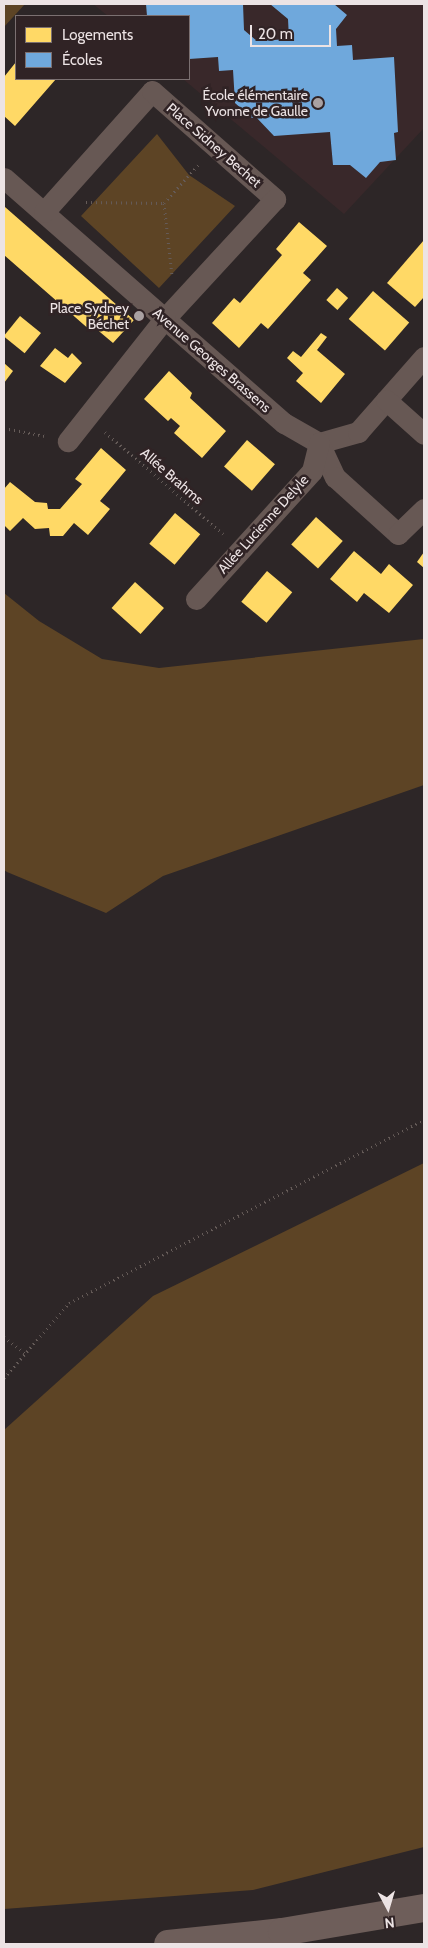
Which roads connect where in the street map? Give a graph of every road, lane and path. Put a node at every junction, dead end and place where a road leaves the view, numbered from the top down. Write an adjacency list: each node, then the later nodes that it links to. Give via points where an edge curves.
1 (215, 146): 3 (path); 4 (street, Place Sidney Bechet, via 152,91); 5 (street, Place Sidney Bechet, via 275,199)
2 (4, 178): 4 (street, Avenue Georges Brassens)
3 (164, 203): 4 (path); 5 (path)
4 (48, 206): 5 (street, Avenue Georges Brassens)
5 (170, 313): 8 (street); 12 (street, Avenue Georges Brassens, via 284,423)
6 (424, 357): 7 (street)
7 (386, 400): 10 (street); 12 (street, via 358,432)
8 (89, 418): 11 (street); 14 (path, Allée Brahms)
9 (4, 428): 11 (path)
10 (424, 434)
11 (68, 441)
12 (320, 443): 13 (street, via 335,477 398,534); 14 (street, Allée Lucienne Delyle, via 312,471)
13 (424, 509)
14 (240, 550): 15 (street, Allée Lucienne Delyle)
15 (196, 599)
16 (424, 1120): 18 (path, via 69,1303)
17 (4, 1337): 18 (path)
18 (25, 1353): 19 (path)
19 (4, 1378)
20 (424, 1908): 21 (highway, via 282,1932)
21 (168, 1944)

